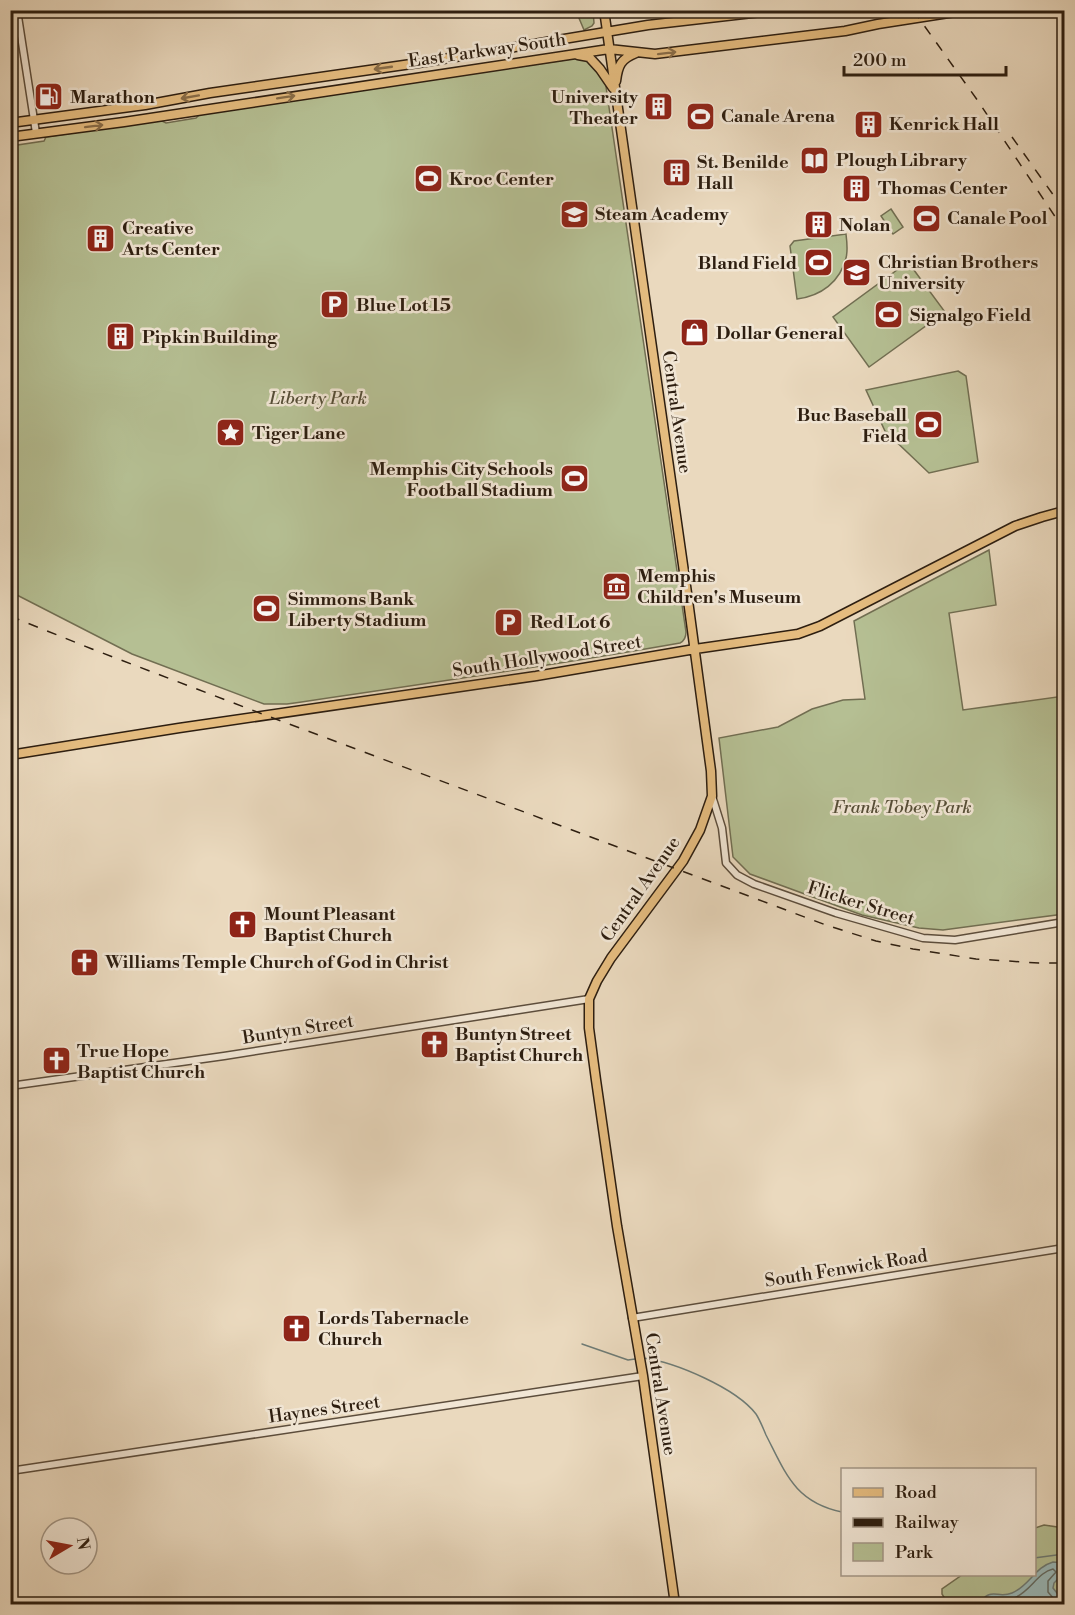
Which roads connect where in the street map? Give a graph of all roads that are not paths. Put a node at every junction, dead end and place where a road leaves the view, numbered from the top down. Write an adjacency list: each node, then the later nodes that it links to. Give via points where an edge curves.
1 (17, 10): 10 (street)
2 (604, 10): 5 (main road, Central Avenue)
3 (779, 10): 5 (main road, East Parkway South)
4 (968, 10): 7 (main road, East Parkway South, one-way to 4, via 655,54 835,32)
5 (607, 31): 6 (main road, Central Avenue); 10 (main road, East Parkway South, one-way to 10)
6 (609, 49): 7 (main road, East Parkway South); 8 (main road, East Parkway South); 9 (main road, Central Avenue)
7 (638, 52): 9 (main road, via 623,60)
8 (572, 54): 9 (main road, via 589,57); 12 (main road, East Parkway South, one-way to 8)
9 (614, 90): 15 (main road, Central Avenue)
10 (33, 120): 11 (main road, East Parkway South); 12 (street)
11 (10, 123)
12 (36, 133): 13 (main road, East Parkway South)
13 (10, 137)
14 (1065, 512): 15 (main road, South Hollywood Street, via 1008,529 820,626 798,634)
15 (695, 649): 16 (main road, South Hollywood Street); 17 (main road, Central Avenue)
16 (10, 755)
17 (712, 796): 18 (street, Flicker Street, via 722,828 726,863 750,883 923,938 955,940); 19 (main road, Central Avenue, via 683,861 611,958)
18 (1065, 922)
19 (589, 999): 20 (street, Buntyn Street); 22 (main road, Central Avenue, via 596,1080)
20 (10, 1086)
21 (1065, 1248): 22 (street, South Fenwick Road)
22 (632, 1318): 23 (main road, Central Avenue)
23 (643, 1376): 24 (street, Haynes Street); 25 (main road, Central Avenue)
24 (10, 1471)
25 (675, 1605)

